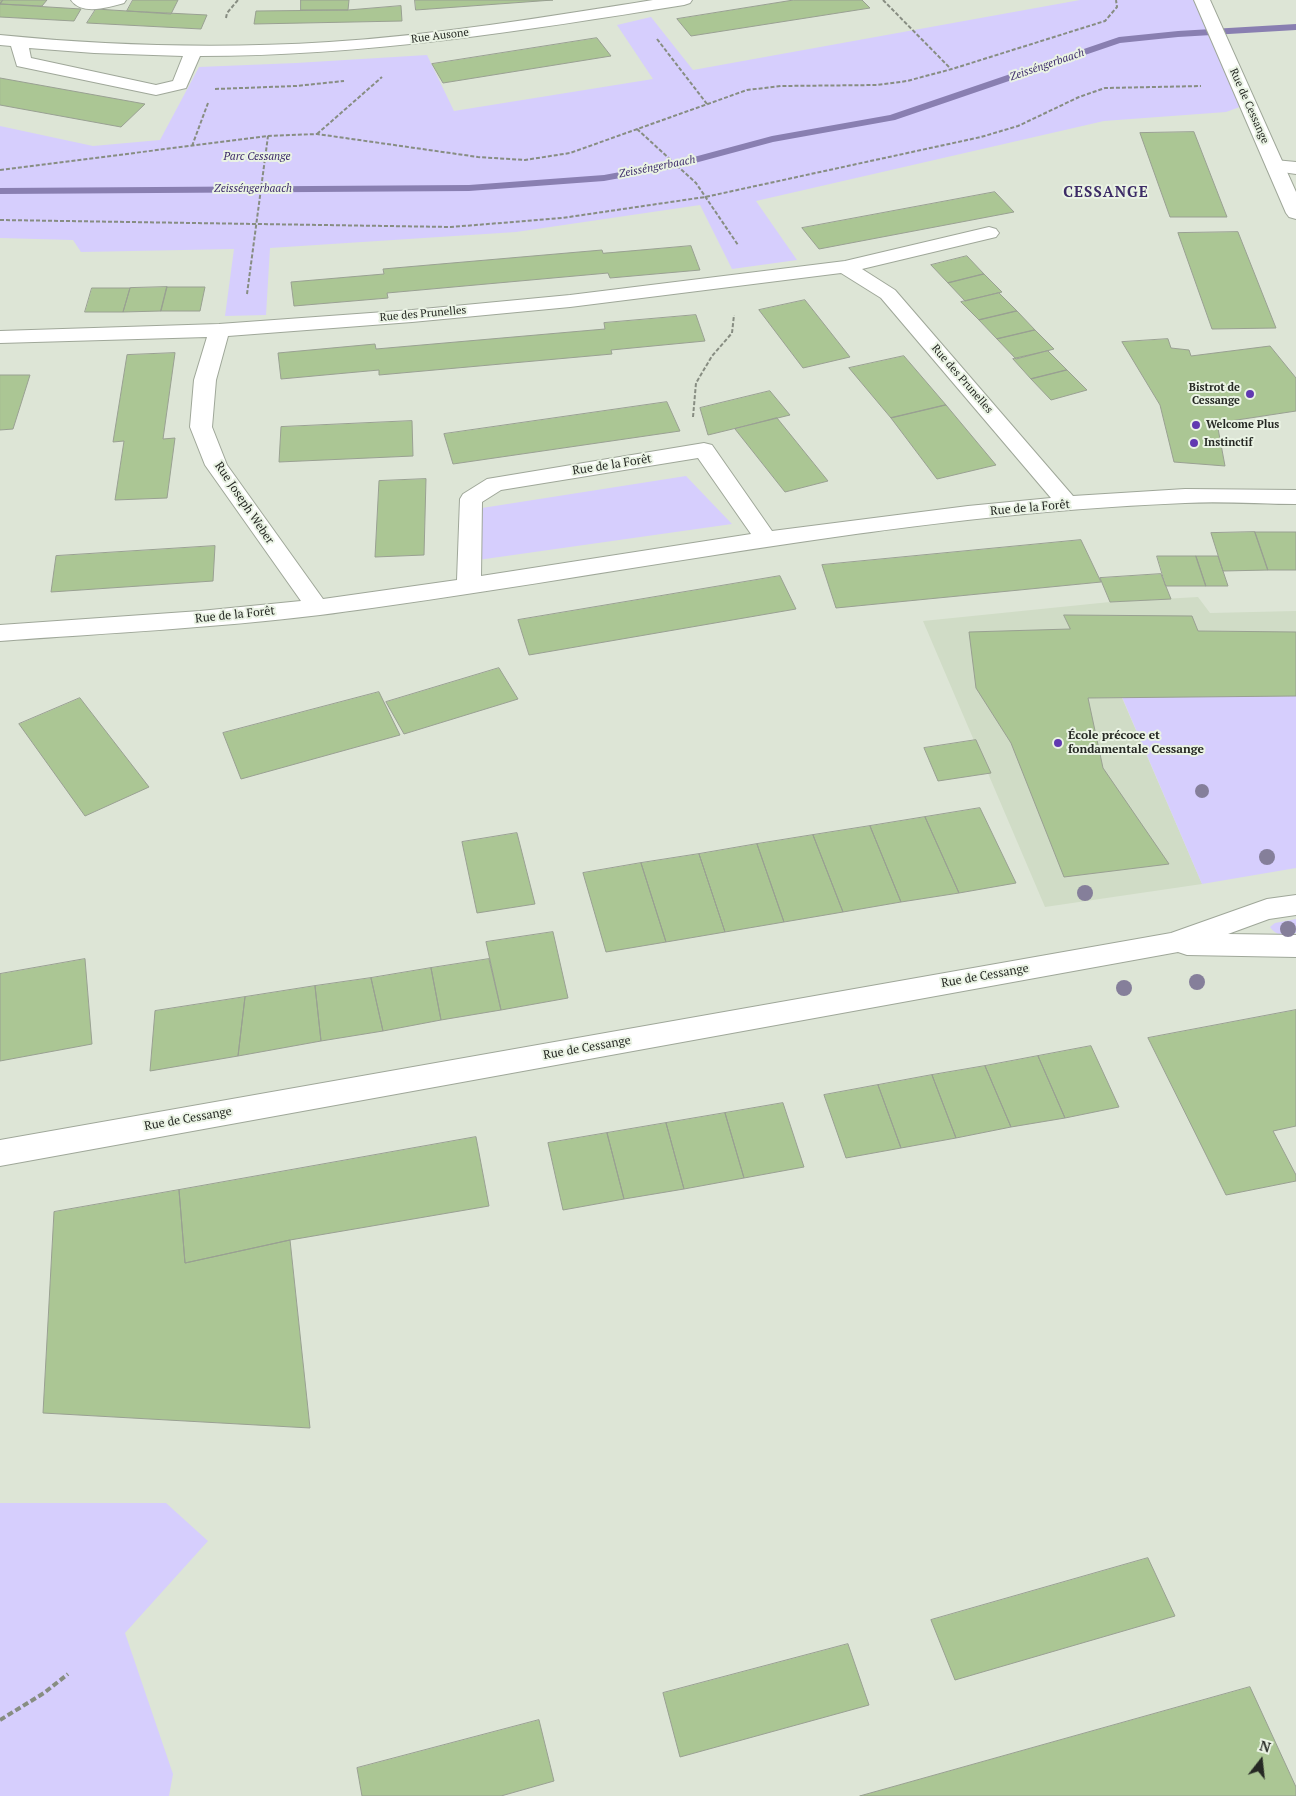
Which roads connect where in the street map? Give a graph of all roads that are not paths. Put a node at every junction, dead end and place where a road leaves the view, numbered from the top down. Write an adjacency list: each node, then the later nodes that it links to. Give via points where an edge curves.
1 (79, 0): 2 (street, via 92,5)
2 (118, 0)
3 (684, 0): 7 (street, Rue Ausone, via 418,39 325,47)
4 (1205, 8): 8 (street, Rue de Cessange)
5 (0, 40): 6 (street, Rue Ausone)
6 (19, 42): 7 (street, Rue Ausone); 7 (street, via 22,62 156,90 180,84)
7 (194, 51)
8 (1275, 166): 9 (street); 10 (street, Rue de Cessange)
9 (1296, 168)
10 (1296, 213)
11 (989, 233): 12 (street, Rue des Prunelles)
12 (845, 267): 13 (street, Rue des Prunelles, via 560,302); 16 (street, Rue des Prunelles, via 888,294)
13 (219, 330): 14 (street, Rue des Prunelles); 19 (street, Rue Joseph Weber, via 205,380 201,427 216,465)
14 (0, 337)
15 (1296, 497): 16 (street, Rue de la Forêt, via 1186,496)
16 (1068, 504): 17 (street, Rue de la Forêt, via 898,521)
17 (766, 539): 18 (street, Rue de la Forêt); 18 (street, Rue de la Forêt, via 704,450 495,484 471,499)
18 (469, 585): 19 (street, Rue de la Forêt)
19 (317, 607): 20 (street, Rue de la Forêt)
20 (0, 634)
21 (1296, 904): 22 (street, Rue de Cessange, via 1267,909)
22 (1173, 943): 23 (street, Rue de Cessange); 24 (street, Rue de Cessange)
23 (1296, 946)
24 (0, 1153)

